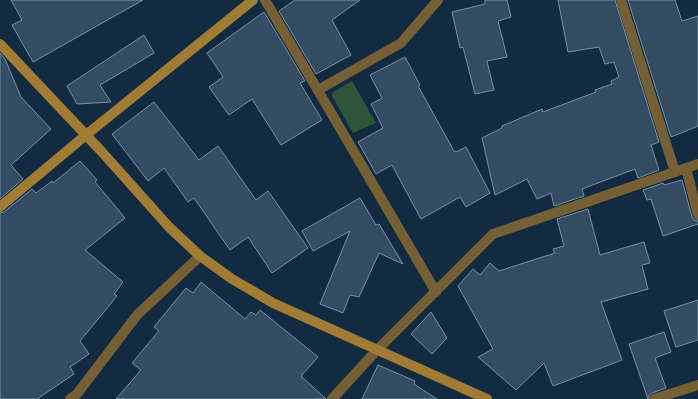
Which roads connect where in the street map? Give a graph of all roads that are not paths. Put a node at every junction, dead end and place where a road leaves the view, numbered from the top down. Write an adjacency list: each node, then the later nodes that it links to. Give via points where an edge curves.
1 (254, 0): 7 (street)
2 (265, 0): 6 (street)
3 (438, 0): 6 (street, via 401,43)
4 (621, 0): 10 (street)
5 (0, 44): 7 (street)
6 (318, 90): 14 (street)
7 (86, 135): 11 (street); 13 (street, via 169,227)
8 (698, 164): 9 (street)
9 (686, 168): 10 (street); 12 (street)
10 (675, 172): 14 (street, via 493,234)
11 (0, 207)
12 (698, 215)
13 (200, 256): 15 (street, via 232,279 273,302); 17 (street, via 137,315 77,394)
14 (436, 292): 15 (street)
15 (377, 350): 18 (street); 19 (street)
16 (698, 385): 20 (street)
17 (70, 399)
18 (332, 399)
19 (487, 399)
20 (654, 399)

